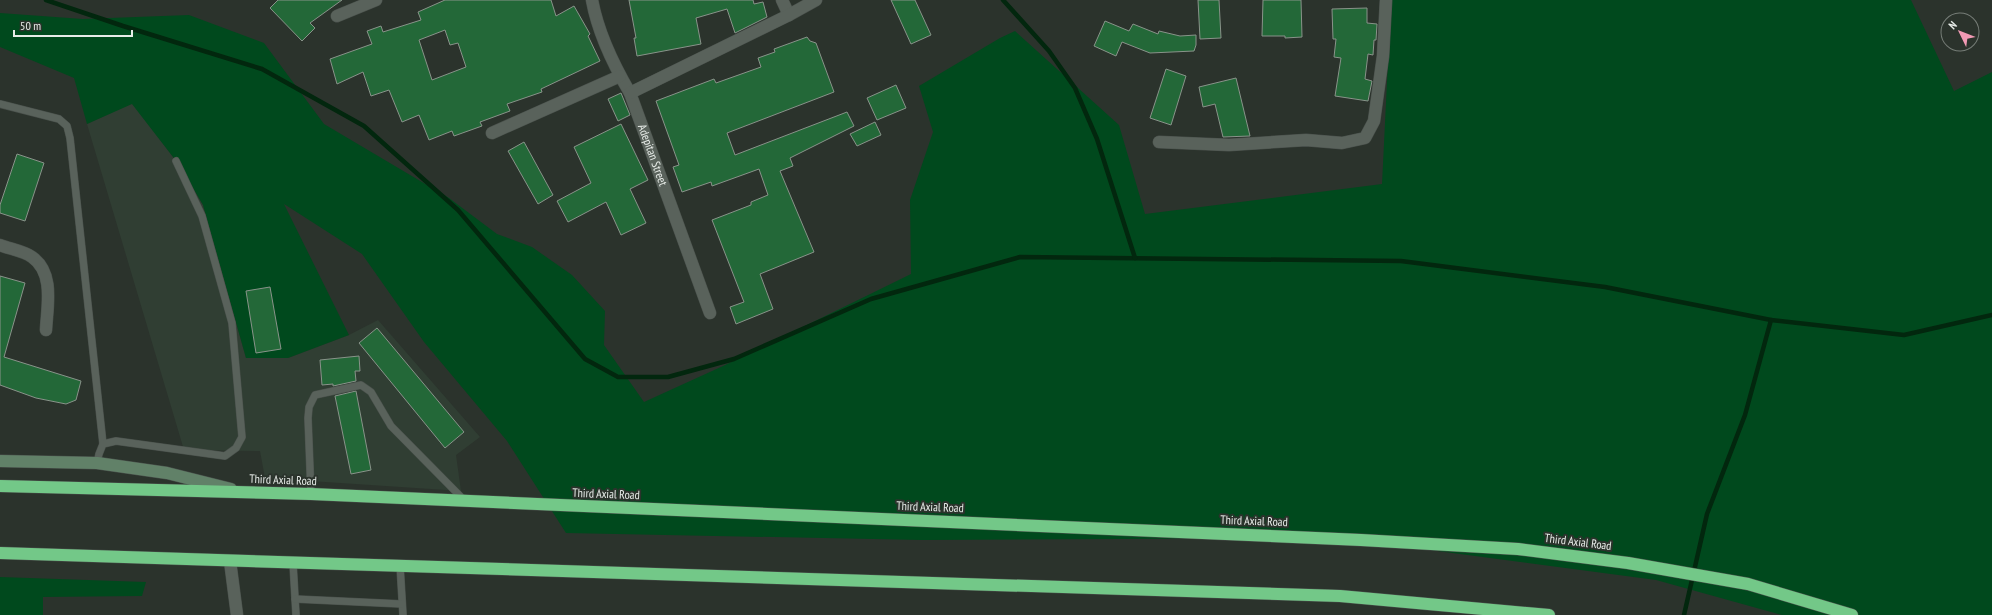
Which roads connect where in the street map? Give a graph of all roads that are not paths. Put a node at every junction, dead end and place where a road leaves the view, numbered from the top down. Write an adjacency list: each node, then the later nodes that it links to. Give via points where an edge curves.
1 (376, 0): 7 (street)
2 (592, 0): 8 (street, Adepitan Street, via 597,24)
3 (782, 0): 6 (street)
4 (816, 0): 6 (street)
5 (1386, 0): 12 (street, via 1383,56 1374,121 1365,138 1342,143 1306,140 1229,145)
6 (789, 15): 9 (street)
7 (337, 16)
8 (620, 76): 9 (street, Adepitan Street); 11 (street)
9 (630, 93): 15 (street, Adepitan Street)
10 (0, 104): 17 (lane, via 58,119 67,126)
11 (492, 133)
12 (1159, 142)
13 (176, 161): 17 (lane, via 202,216 232,323 242,437 236,448 224,456 116,441)
14 (0, 245): 16 (street, via 32,257 43,270 48,287)
15 (710, 313)
16 (46, 330)
17 (103, 444): 19 (lane)
18 (0, 460): 19 (street)
19 (97, 464): 21 (street, via 167,473)
20 (0, 486): 21 (highway, Third Axial Road)
21 (244, 493): 22 (highway, Third Axial Road)
22 (311, 494): 23 (highway, Third Axial Road); 23 (lane, via 309,407 315,395 361,385 371,392 395,430)
23 (465, 502): 34 (highway, Third Axial Road, via 1518,549 1628,563 1748,584)
24 (0, 553): 25 (highway)
25 (230, 560): 26 (highway); 30 (street)
26 (293, 563): 27 (highway); 28 (lane)
27 (400, 565): 29 (lane); 33 (highway, via 1340,596)
28 (295, 599): 29 (lane); 31 (lane)
29 (402, 604): 32 (lane)
30 (237, 615)
31 (296, 615)
32 (403, 615)
33 (1549, 615)
34 (1852, 615)

